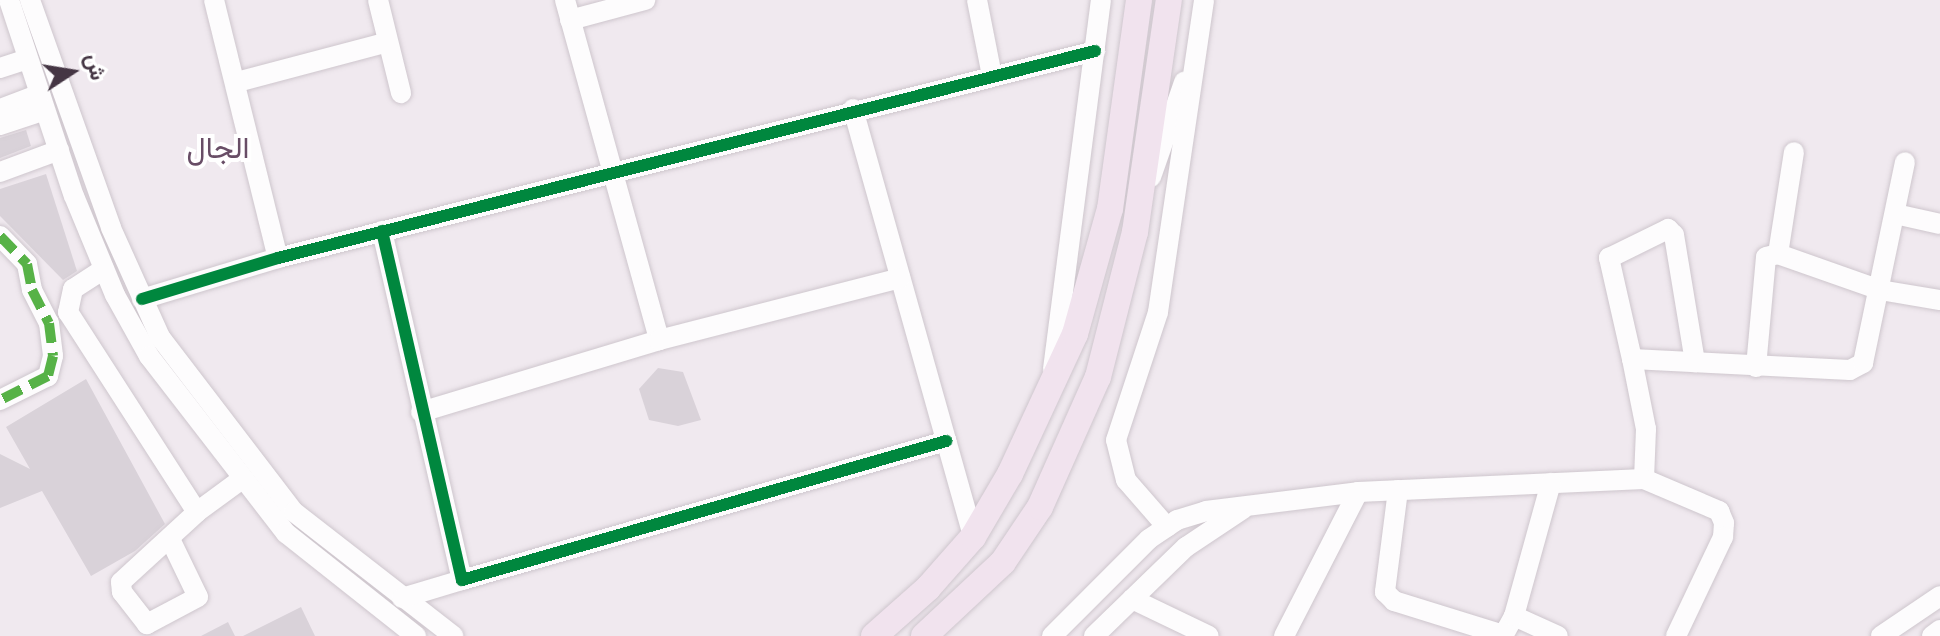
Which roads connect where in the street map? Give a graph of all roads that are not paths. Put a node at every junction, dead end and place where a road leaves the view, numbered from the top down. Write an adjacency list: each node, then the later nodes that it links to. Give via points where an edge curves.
1 (214, 0): 18 (street)
2 (378, 0): 12 (street)
3 (645, 0): 10 (street)
4 (977, 0): 17 (street)
5 (1101, 0): 13 (street)
6 (1139, 0): 45 (main road, via 1110,209 1095,275)
7 (1169, 0): 30 (main road)
8 (1204, 0): 11 (street)
9 (12, 4): 14 (street); 39 (street)
10 (568, 10): 27 (street)
11 (1199, 40): 30 (street); 56 (street, via 1158,312 1116,440 1126,480)
12 (388, 42): 18 (street); 19 (street)
13 (1095, 51): 17 (street); 45 (street)
14 (26, 52): 15 (street); 16 (street); 20 (street)
15 (0, 54)
16 (0, 68)
17 (992, 76): 22 (street)
18 (237, 82): 35 (street)
19 (401, 93)
20 (42, 102): 21 (street); 23 (street); 24 (street)
21 (0, 109)
22 (853, 109): 27 (street); 37 (street)
23 (0, 125)
24 (59, 150): 28 (street); 36 (street)
25 (1794, 152): 34 (street)
26 (1905, 162): 29 (street)
27 (612, 171): 32 (street); 41 (street)
28 (0, 172)
29 (1895, 214): 31 (street); 38 (street)
30 (1137, 219): 68 (main road, via 1118,313 1098,377 1040,507 1003,562)
31 (1940, 224)
32 (382, 231): 35 (street); 47 (street)
33 (0, 236): 46 (street, via 27,264 32,290 49,323 53,356 48,376)
34 (1778, 254): 38 (street); 44 (street, via 1766,257 1762,268)
35 (278, 258): 39 (street)
36 (104, 269): 49 (street, via 149,356); 55 (street, via 73,289 68,312)
37 (900, 278): 41 (street); 48 (street)
38 (1880, 290): 40 (street); 44 (street, via 1863,363 1850,370)
39 (142, 299): 61 (street, via 160,337 294,512)
40 (1940, 300)
41 (659, 340): 47 (street)
42 (1632, 359): 43 (street); 43 (street, via 1609,258 1668,229 1674,235); 50 (street, via 1646,429)
43 (1695, 362): 44 (street)
44 (1756, 367)
45 (1049, 394): 57 (main road)
46 (0, 400)
47 (421, 412): 59 (street)
48 (946, 441): 57 (street); 59 (street)
49 (242, 479): 55 (street); 65 (street, via 286,533)
50 (1644, 479): 51 (street); 75 (street, via 1719,511 1724,523 1723,537)
51 (1551, 483): 52 (street); 63 (street)
52 (1398, 490): 53 (street); 73 (street, via 1385,592 1394,601)
53 (1358, 492): 54 (street); 72 (street)
54 (1243, 509): 56 (street, via 1206,511); 62 (street, via 1186,547)
55 (197, 512): 58 (street)
56 (1167, 527): 69 (street)
57 (973, 537): 67 (main road, via 928,588)
58 (170, 539)
59 (462, 580): 61 (street)
60 (1940, 596): 76 (street)
61 (402, 598): 66 (street)
62 (1132, 599): 70 (street); 71 (street)
63 (1514, 616): 73 (street); 74 (street)
64 (1940, 630): 77 (street)
65 (416, 636)
66 (453, 636)
67 (874, 636)
68 (924, 636)
69 (1052, 636)
70 (1094, 636)
71 (1209, 636)
72 (1284, 636)
73 (1503, 636)
74 (1558, 636)
75 (1676, 636)
76 (1881, 636)
77 (1932, 636)

